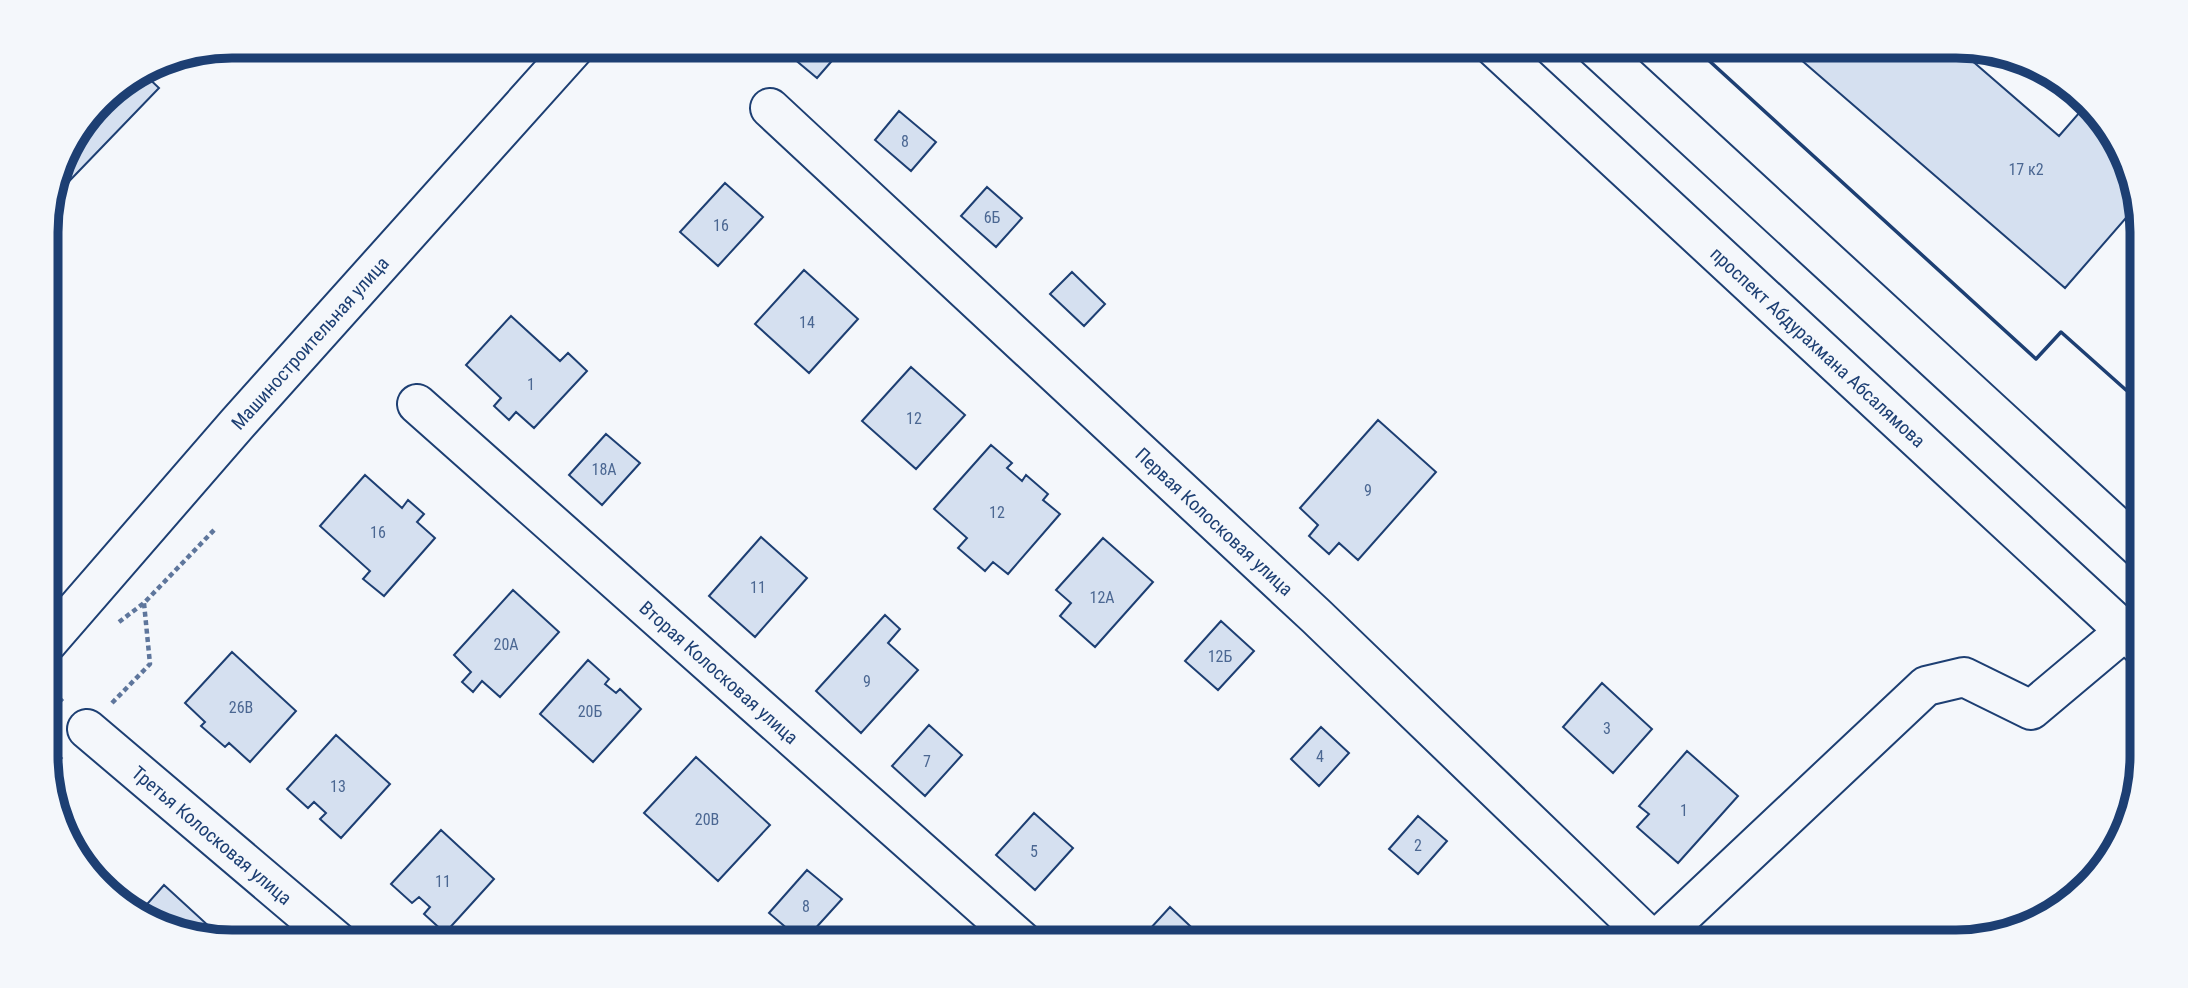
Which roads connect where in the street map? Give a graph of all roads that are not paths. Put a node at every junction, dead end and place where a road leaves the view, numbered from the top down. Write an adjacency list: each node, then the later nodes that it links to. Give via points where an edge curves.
1 (565, 58): 7 (street, Машиностроительная улица)
2 (1506, 58): 8 (street, проспект Абдурахмана Абсалямова)
3 (1607, 58): 6 (street)
4 (770, 108): 13 (street, Первая Колосковая улица, via 1316,616)
5 (416, 404): 12 (street, Вторая Колосковая улица)
6 (2130, 539)
7 (58, 630)
8 (2130, 635)
9 (2130, 642): 14 (street, via 2031,710 1964,677 1926,686)
10 (87, 729): 11 (street, Третья Колосковая улица)
11 (323, 930)
12 (1009, 930)
13 (1642, 930)
14 (1667, 930)

